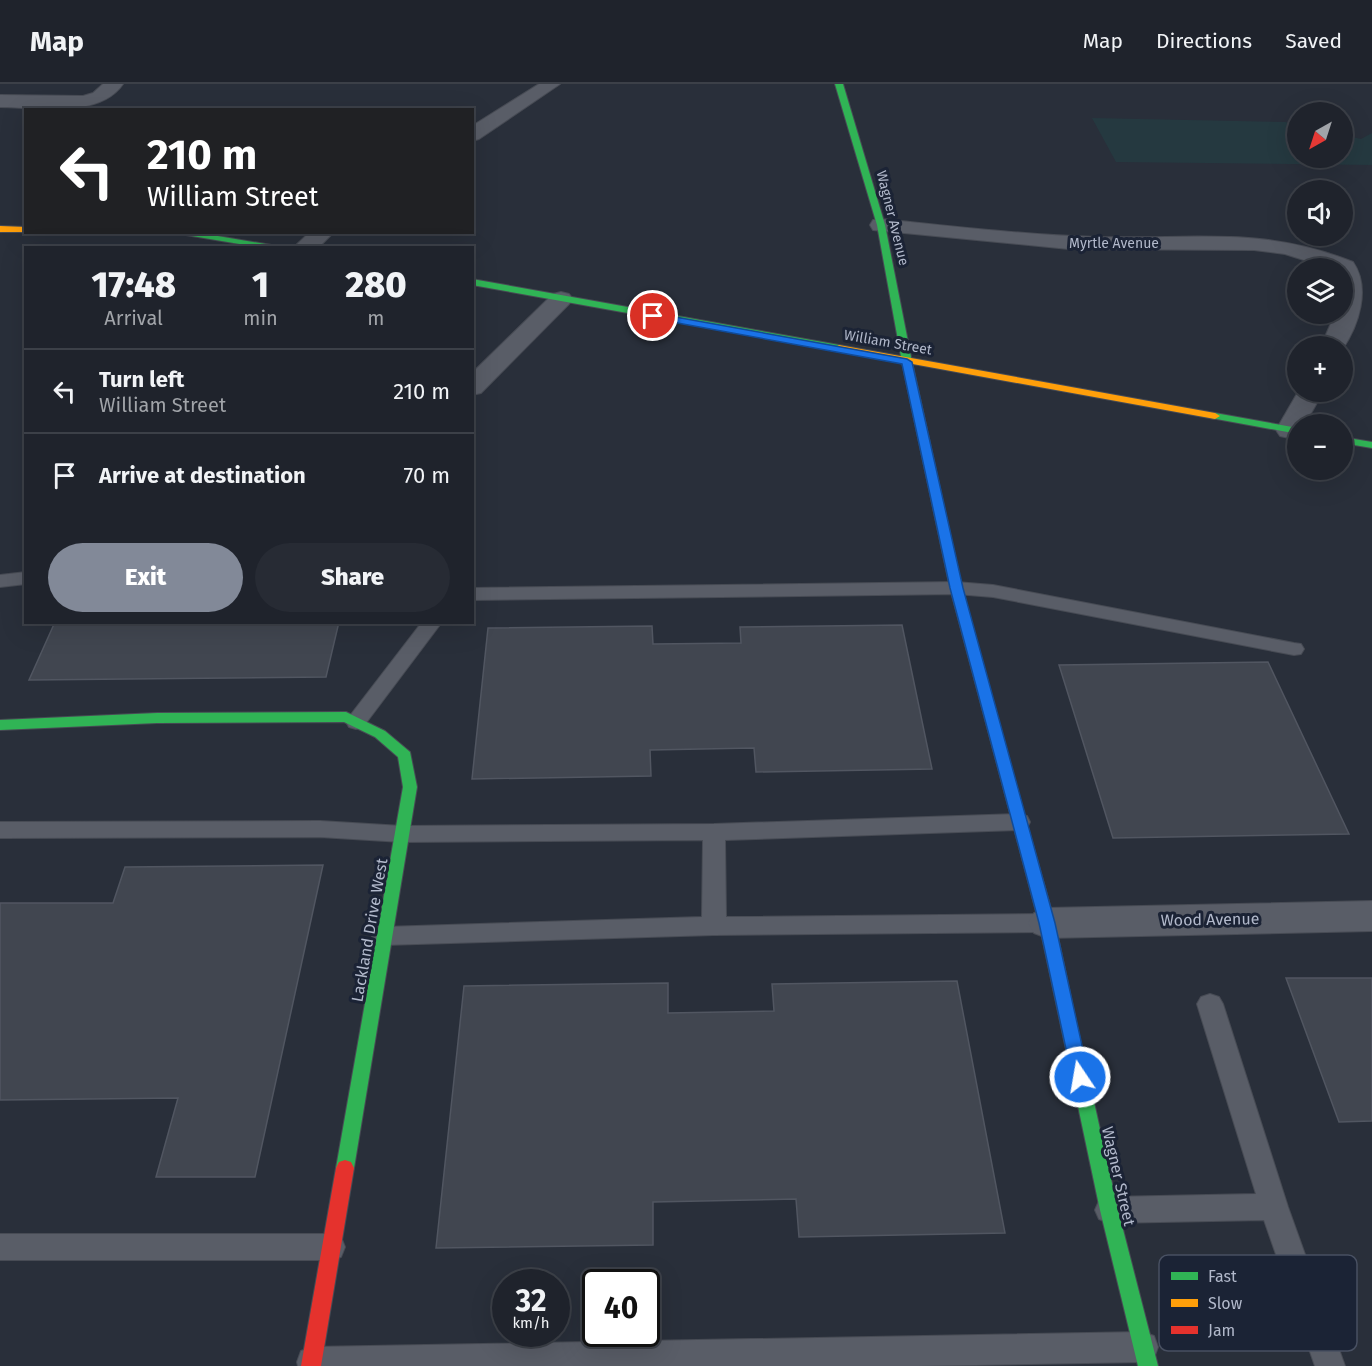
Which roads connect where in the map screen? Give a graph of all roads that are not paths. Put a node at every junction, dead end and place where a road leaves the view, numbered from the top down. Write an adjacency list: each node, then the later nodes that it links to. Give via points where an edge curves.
1 (114, 84): 4 (street, via 85,102)
2 (551, 84): 5 (street)
3 (838, 84): 6 (street, Wagner Avenue)
4 (0, 101)
5 (474, 134)
6 (881, 225): 15 (street, Myrtle Avenue, via 1057,242 1243,243 1294,250 1345,267 1352,287); 16 (street, Wagner Avenue)
7 (0, 229): 8 (street)
8 (24, 230)
9 (186, 234): 11 (street)
10 (322, 234): 12 (street)
11 (271, 246)
12 (306, 246)
13 (474, 282): 14 (street, William Street)
14 (561, 299): 16 (street, William Street); 17 (street)
15 (1337, 336)
16 (907, 362): 18 (street, William Street); 23 (street, Wagner Street)
17 (474, 386)
18 (1287, 429)
19 (1353, 442): 20 (street)
20 (1372, 445)
21 (24, 578): 22 (lane)
22 (0, 581)
23 (956, 588): 24 (lane); 26 (lane, via 993,591); 29 (street, Wagner Street)
24 (474, 594)
25 (431, 624): 27 (lane)
26 (1294, 649)
27 (356, 722): 28 (street, Lackland Drive West, via 346,717 157,718); 32 (street, Lackland Drive West, via 380,734 405,754 410,788)
28 (0, 725)
29 (1020, 822): 31 (lane); 34 (street, Wagner Street)
30 (0, 830): 32 (lane, via 320,829)
31 (714, 832): 32 (lane); 35 (lane)
32 (402, 834): 36 (street, Lackland Drive West)
33 (1372, 916): 34 (street, Wood Avenue)
34 (1047, 923): 35 (lane); 39 (street, Wagner Street)
35 (714, 926): 36 (lane)
36 (384, 936): 41 (street, Lackland Drive West)
37 (1210, 1004): 38 (lane)
38 (1274, 1207): 39 (lane); 42 (lane)
39 (1108, 1210): 44 (street, Wagner Street)
40 (0, 1246): 41 (lane)
41 (331, 1247): 46 (street, Lackland Drive West)
42 (1291, 1255)
43 (1325, 1351): 47 (lane)
44 (1145, 1356): 45 (lane)
45 (732, 1360): 46 (lane)
46 (311, 1364)
47 (1330, 1366)

